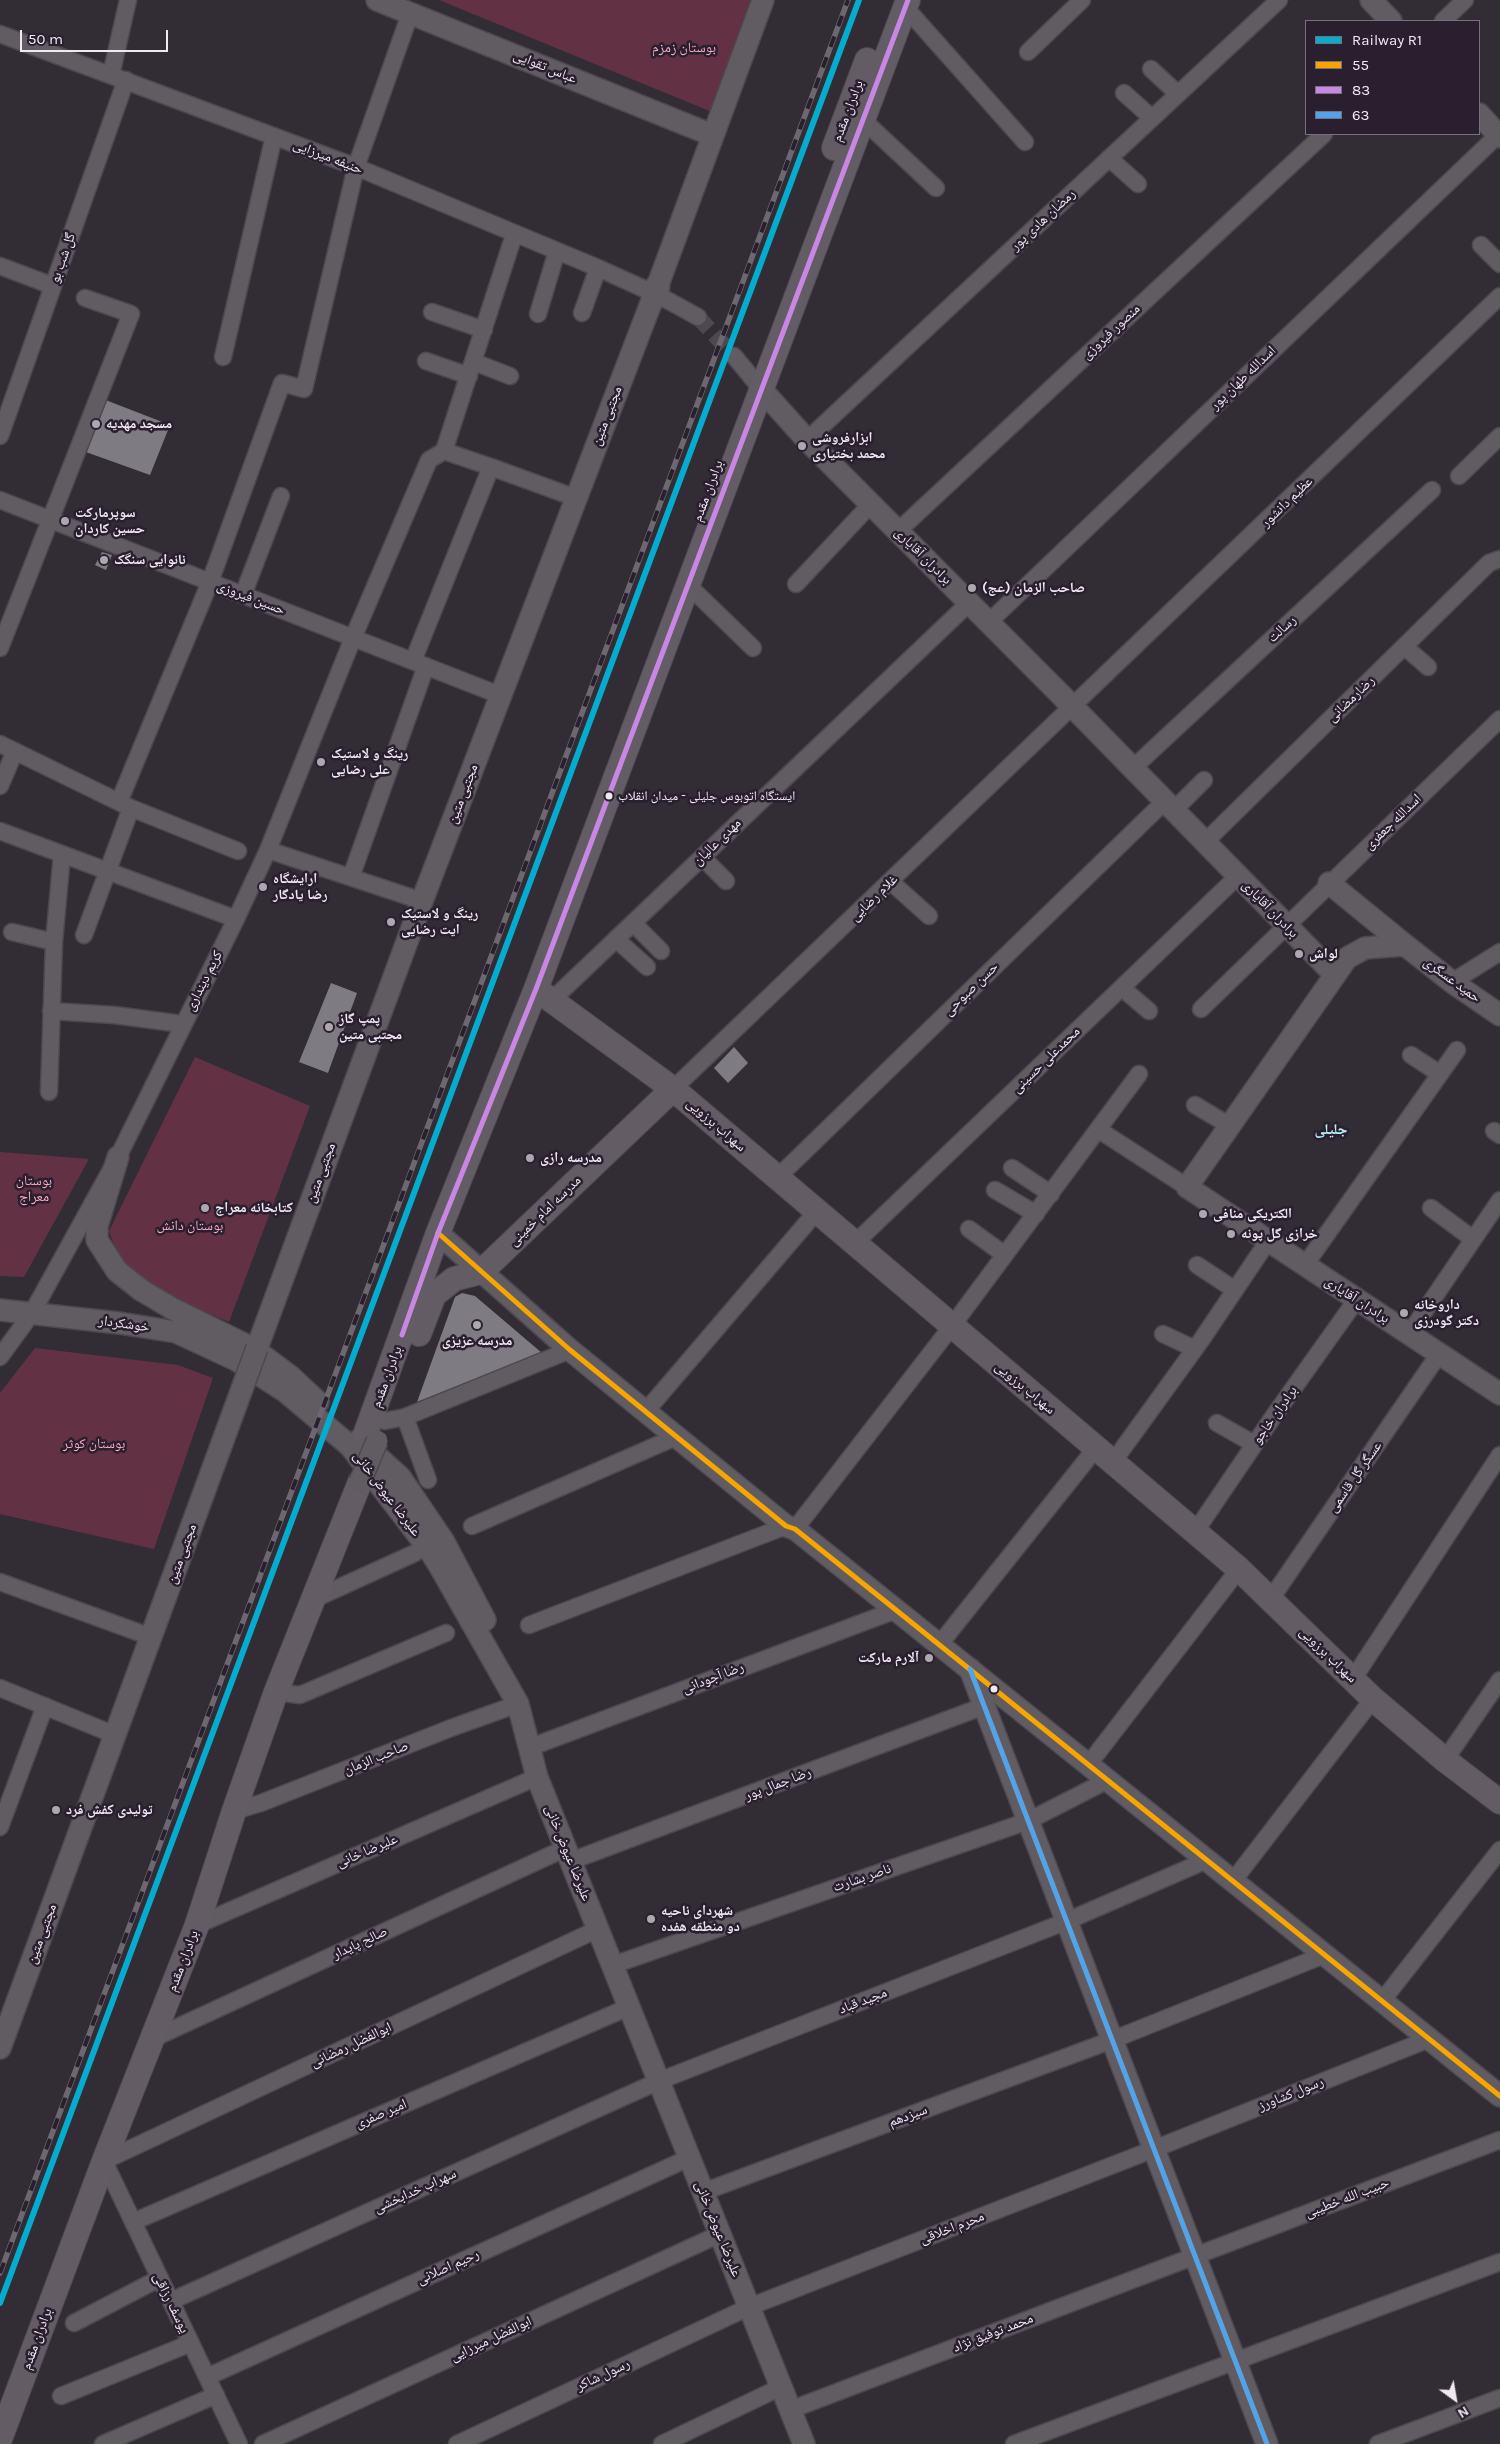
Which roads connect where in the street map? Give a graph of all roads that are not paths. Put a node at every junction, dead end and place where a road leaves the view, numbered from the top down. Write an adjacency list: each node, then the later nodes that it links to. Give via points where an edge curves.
1 (128, 0): 15 (street, گل شب بو)
2 (377, 0): 9 (street, عباس تقوایی)
3 (763, 0): 21 (street, مجتبی متین)
4 (1082, 0): 13 (street)
5 (1279, 0): 17 (street, رمضان هادی پور)
6 (1371, 0): 10 (street)
7 (1465, 0): 11 (street)
8 (904, 2): 20 (main road, برادران مقدم); 25 (street); 50 (main road, برادران مقدم)
9 (410, 14): 21 (street, عباس تقوایی); 27 (street)
10 (1390, 20)
11 (1444, 20)
12 (0, 34): 15 (street, حنیفه میرزایی)
13 (1028, 52)
14 (1151, 69): 17 (street)
15 (118, 77): 24 (street, حنیفه میرزایی); 36 (street, گل شب بو)
16 (1124, 94): 19 (street)
17 (1178, 94): 19 (street, رمضان هادی پور)
18 (1480, 115): 23 (street)
19 (1152, 118): 26 (street, رمضان هادی پور)
20 (862, 119): 29 (street); 50 (main road, برادران مقدم)
21 (712, 135): 37 (street, مجتبی متین)
22 (1323, 135): 63 (street, منصور فیروزی)
23 (1499, 135): 70 (street, اسدالله طهان پور)
24 (274, 136): 27 (street, حنیفه میرزایی); 46 (street)
25 (1024, 142)
26 (1110, 158): 28 (street); 53 (street, رمضان هادی پور)
27 (356, 167): 30 (street, حنیفه میرزایی); 65 (street, via 304,389 282,383)
28 (1138, 184)
29 (936, 188)
30 (514, 235): 32 (street, حنیفه میرزایی); 44 (street)
31 (1481, 245): 33 (street)
32 (557, 251): 35 (street, حنیفه میرزایی); 42 (street)
33 (1500, 264)
34 (0, 266): 36 (street)
35 (598, 268): 37 (street, حنیفه میرزایی); 41 (street)
36 (53, 286): 51 (street, گل شب بو)
37 (655, 293): 43 (street, حنیفه میرزایی); 59 (street, مجتبی متین)
38 (1500, 296): 78 (street, عظیم دانشور)
39 (85, 298): 62 (street, via 131,314)
40 (432, 312): 44 (street)
41 (582, 312)
42 (538, 314)
43 (698, 317)
44 (484, 330): 48 (street)
45 (734, 356): 50 (street)
46 (224, 357)
47 (426, 361): 48 (street)
48 (471, 369): 49 (street); 54 (street)
49 (510, 376)
50 (756, 384): 53 (street, برادران آقایاری); 67 (main road, برادران مقدم); 115 (main road, برادران مقدم)
51 (0, 436)
52 (1500, 436): 56 (street)
53 (807, 440): 61 (street, برادران آقایاری)
54 (444, 451): 55 (street); 71 (street, کریم دینداری, via 430,460)
55 (491, 467): 59 (street); 75 (street)
56 (1459, 476)
57 (1432, 490): 82 (street, رسالت)
58 (280, 496): 68 (street)
59 (576, 498): 77 (street, مجتبی متین)
60 (0, 500): 62 (street, حسین فیروزی)
61 (872, 504): 63 (street, برادران آقایاری); 66 (street)
62 (51, 520): 65 (street, حسین فیروزی); 73 (street)
63 (898, 531): 69 (street, برادران آقایاری)
64 (1500, 559): 72 (street, رضارمضانی, via 1489,563)
65 (210, 582): 68 (street, حسین فیروزی); 85 (street)
66 (796, 584)
67 (688, 586): 74 (street); 115 (main road, برادران مقدم)
68 (243, 595): 71 (street, حسین فیروزی)
69 (969, 602): 70 (street, برادران آقایاری); 92 (street, مهدی عالیان)
70 (989, 622): 78 (street, برادران آقایاری)
71 (353, 638): 75 (street, حسین فیروزی); 89 (street, کریم دینداری)
72 (1405, 647): 76 (street); 88 (street, رضارمضانی)
73 (0, 648)
74 (753, 648)
75 (419, 664): 77 (street, حسین فیروزی); 95 (street)
76 (1428, 667)
77 (502, 696): 99 (street, مجتبی متین)
78 (1074, 707): 82 (street, برادران آقایاری); 97 (street, غلام رضایی)
79 (1499, 723): 98 (street, اسدالله جعفری)
80 (0, 744): 81 (street)
81 (15, 751): 84 (street); 85 (street)
82 (1133, 768): 86 (street, برادران آقایاری)
83 (1204, 780): 86 (street, حسن صبوحی)
84 (0, 786)
85 (125, 805): 90 (street); 93 (street)
86 (1169, 806): 88 (street, برادران آقایاری); 132 (street, حسن صبوحی)
87 (0, 831): 91 (street)
88 (1205, 842): 94 (street, برادران آقایاری)
89 (268, 850): 95 (street); 101 (street, کریم دینداری)
90 (238, 851)
91 (62, 854): 93 (street); 107 (street)
92 (702, 857): 96 (street); 102 (street, مهدی عالیان)
93 (106, 869): 101 (street); 105 (street)
94 (1238, 876): 103 (street, برادران آقایاری); 114 (street, محمدعلی حسینی)
95 (350, 877): 99 (street)
96 (726, 881)
97 (891, 882): 100 (street); 125 (street, غلام رضایی)
98 (1329, 883): 103 (street, اسدالله جعفری); 108 (street, حمید عسگری)
99 (422, 901): 182 (street, مجتبی متین, bridge)
100 (929, 916)
101 (236, 919): 120 (street, کریم دینداری)
102 (632, 923): 106 (street, مهدی عالیان); 109 (street)
103 (1286, 925): 112 (street, برادران آقایاری); 116 (street, اسدالله جعفری)
104 (12, 932): 107 (street)
105 (84, 935)
106 (616, 938): 111 (street); 115 (street, مهدی عالیان)
107 (54, 942): 117 (street)
108 (1405, 945): 112 (street, via 1365,948 1347,958); 113 (street, حمید عسگری)
109 (661, 951)
110 (1500, 952): 113 (street)
111 (646, 967)
112 (1334, 974): 128 (street)
113 (1452, 982): 119 (street, حمید عسگری)
114 (1122, 988): 118 (street); 144 (street, محمدعلی حسینی)
115 (539, 991): 125 (main road, سهراب برزویی); 141 (main road, برادران مقدم)
116 (1202, 1009)
117 (51, 1011): 120 (street); 126 (street)
118 (1149, 1011)
119 (1500, 1015)
120 (182, 1024): 130 (street, کریم دینداری)
121 (1457, 1050): 124 (street)
122 (1411, 1055): 124 (street)
123 (1139, 1074): 129 (street)
124 (1440, 1074): 147 (street)
125 (673, 1089): 132 (main road, سهراب برزویی); 148 (main road, مدرسه امام خمینی)
126 (49, 1092)
127 (1195, 1105): 128 (street)
128 (1230, 1126): 133 (street)
129 (1099, 1130): 133 (street); 135 (street)
130 (118, 1157): 152 (street, کریم دینداری); 156 (street, via 97,1226 101,1249 117,1271)
131 (1012, 1168): 135 (street)
132 (777, 1178): 138 (main road, سهراب برزویی)
133 (1187, 1187): 143 (street, برادران آقایاری)
134 (995, 1190): 139 (street)
135 (1051, 1194): 139 (street)
136 (1500, 1200): 142 (street)
137 (1431, 1208): 142 (street)
138 (817, 1212): 144 (main road, سهراب برزویی); 162 (street)
139 (1036, 1214): 145 (street)
140 (970, 1229): 145 (street)
141 (438, 1233): 148 (street); 164 (main road, برادران مقدم)
142 (1473, 1239): 155 (street)
143 (1268, 1241): 147 (street, برادران آقایاری); 149 (street)
144 (855, 1243): 153 (main road, سهراب برزویی)
145 (1005, 1255): 153 (street)
146 (1197, 1265): 149 (street)
147 (1305, 1266): 150 (street, برادران آقایاری)
148 (482, 1272): 158 (street); 164 (main road, برادران مقدم, via 454,1279 434,1295)
149 (1235, 1290): 157 (street)
150 (1356, 1299): 155 (street, برادران آقایاری); 166 (street, برادران خاجو)
151 (0, 1310): 152 (street, خوشکردار)
152 (32, 1313): 156 (street, خوشکردار, via 152,1328); 160 (street, کریم دینداری)
153 (952, 1326): 167 (main road, سهراب برزویی); 172 (street)
154 (1163, 1334): 157 (street)
155 (1409, 1334): 159 (street, برادران آقایاری)
156 (216, 1341): 190 (street, علیرضا عیوض خانی, via 236,1360 286,1392 350,1446 439,1565)
157 (1195, 1349): 167 (street)
158 (570, 1350): 162 (street); 164 (street)
159 (1439, 1354): 161 (street, برادران آقایاری); 178 (street, عسگر گل قاسمی)
160 (0, 1356)
161 (1500, 1394)
162 (646, 1411): 165 (street)
163 (1217, 1423): 166 (street)
164 (381, 1427): 169 (street, bridge); 170 (street)
165 (678, 1436): 171 (street); 172 (street)
166 (1254, 1444): 173 (street, برادران خاجو)
167 (1105, 1455): 173 (main road, سهراب برزویی); 183 (street)
168 (1500, 1456): 185 (street)
169 (355, 1479): 177 (main road, برادران مقدم)
170 (428, 1480)
171 (472, 1526)
172 (791, 1528): 179 (street); 180 (street)
173 (1195, 1532): 175 (main road, سهراب برزویی)
174 (415, 1553): 177 (street)
175 (1239, 1569): 178 (main road, سهراب برزویی); 196 (street)
176 (0, 1582): 182 (street)
177 (308, 1599): 188 (main road, برادران مقدم)
178 (1270, 1600): 185 (main road, سهراب برزویی)
179 (896, 1610): 183 (street); 194 (street, رضا آجودانی)
180 (529, 1625)
181 (446, 1633): 188 (street, via 300,1695)
182 (151, 1637): 193 (street, مجتبی متین)
183 (939, 1645): 184 (street)
184 (970, 1669): 192 (street); 196 (street)
185 (1353, 1679): 189 (main road, سهراب برزویی)
186 (1500, 1680): 195 (street)
187 (0, 1688): 191 (street)
188 (272, 1691): 200 (main road, برادران مقدم)
189 (1374, 1699): 195 (main road, سهراب برزویی); 206 (street)
190 (518, 1704): 194 (street, علیرضا عیوض خانی); 200 (street, صاحب الزمان, via 261,1803)
191 (45, 1706): 193 (street); 202 (street)
192 (984, 1706): 201 (street); 204 (street, رضا جمال پور)
193 (115, 1735): 217 (street, مجتبی متین)
194 (531, 1747): 197 (street, علیرضا عیوض خانی)
195 (1445, 1760): 199 (main road, سهراب برزویی)
196 (1088, 1765): 198 (street)
197 (538, 1777): 204 (street, علیرضا عیوض خانی); 208 (street, علیرضا خانی)
198 (1108, 1780): 201 (street, ناصر بشارت); 205 (street)
199 (1500, 1802)
200 (230, 1810): 208 (main road, برادران مقدم)
201 (1028, 1821): 207 (street); 211 (street, ناصر بشارت)
202 (0, 1827)
203 (1500, 1850): 212 (street)
204 (568, 1855): 209 (street, علیرضا عیوض خانی); 214 (street, صالح پایدار)
205 (1207, 1860): 206 (street); 207 (street, مجید قباد)
206 (1234, 1881): 210 (street)
207 (1066, 1921): 216 (street); 218 (street, مجید قباد)
208 (191, 1924): 214 (main road, برادران مقدم)
209 (598, 1929): 211 (street, علیرضا عیوض خانی); 223 (street, ابوالفضل رمضانی)
210 (1324, 1955): 212 (street); 216 (street, سیزدهم)
211 (613, 1965): 213 (street, علیرضا عیوض خانی)
212 (1382, 2001): 215 (street)
213 (629, 2007): 218 (street, علیرضا عیوض خانی); 225 (street, امیر صفری)
214 (148, 2037): 223 (main road, برادران مقدم)
215 (1429, 2039): 219 (street); 221 (street, رسول کشاورز)
216 (1112, 2040): 221 (street); 224 (street, سیزدهم)
217 (0, 2048)
218 (659, 2081): 222 (street, علیرضا عیوض خانی); 230 (street, سهراب خدابخشی)
219 (1500, 2096)
220 (1500, 2140): 227 (street, حبیب‌ الله خطیبی)
221 (1154, 2149): 227 (street); 231 (street, محرم اخلاقی)
222 (690, 2158): 224 (street, علیرضا عیوض خانی); 235 (street, رحیم اصلانی)
223 (100, 2159): 225 (street, یوسف رزاقی); 240 (main road, برادران مقدم); 242 (main road, برادران مقدم)
224 (703, 2192): 226 (street, علیرضا عیوض خانی)
225 (133, 2222): 229 (street, یوسف رزاقی)
226 (720, 2234): 231 (street, علیرضا عیوض خانی); 245 (street, ابوالفضل میرزایی)
227 (1195, 2256): 234 (street); 241 (street, محمد توفیق ‌نژاد)
228 (1500, 2262): 234 (street)
229 (160, 2278): 230 (street, یوسف رزاقی); 232 (street)
230 (171, 2301): 233 (street, یوسف رزاقی)
231 (749, 2307): 236 (street, علیرضا عیوض خانی); 246 (street, رسول شاکر)
232 (74, 2323)
233 (191, 2343): 235 (street, یوسف رزاقی); 238 (street)
234 (1236, 2362): 249 (street); 250 (street)
235 (207, 2377): 237 (street, یوسف رزاقی)
236 (781, 2387): 241 (street, علیرضا عیوض خانی); 247 (street)
237 (216, 2395): 243 (street); 244 (street, یوسف رزاقی)
238 (61, 2396)
239 (1500, 2398): 251 (street)
240 (0, 2409)
241 (790, 2410): 248 (street, علیرضا عیوض خانی)
242 (0, 2439)
243 (103, 2444)
244 (239, 2444)
245 (263, 2444)
246 (457, 2444)
247 (662, 2444)
248 (804, 2444)
249 (1014, 2444)
250 (1267, 2444)
251 (1378, 2444)

